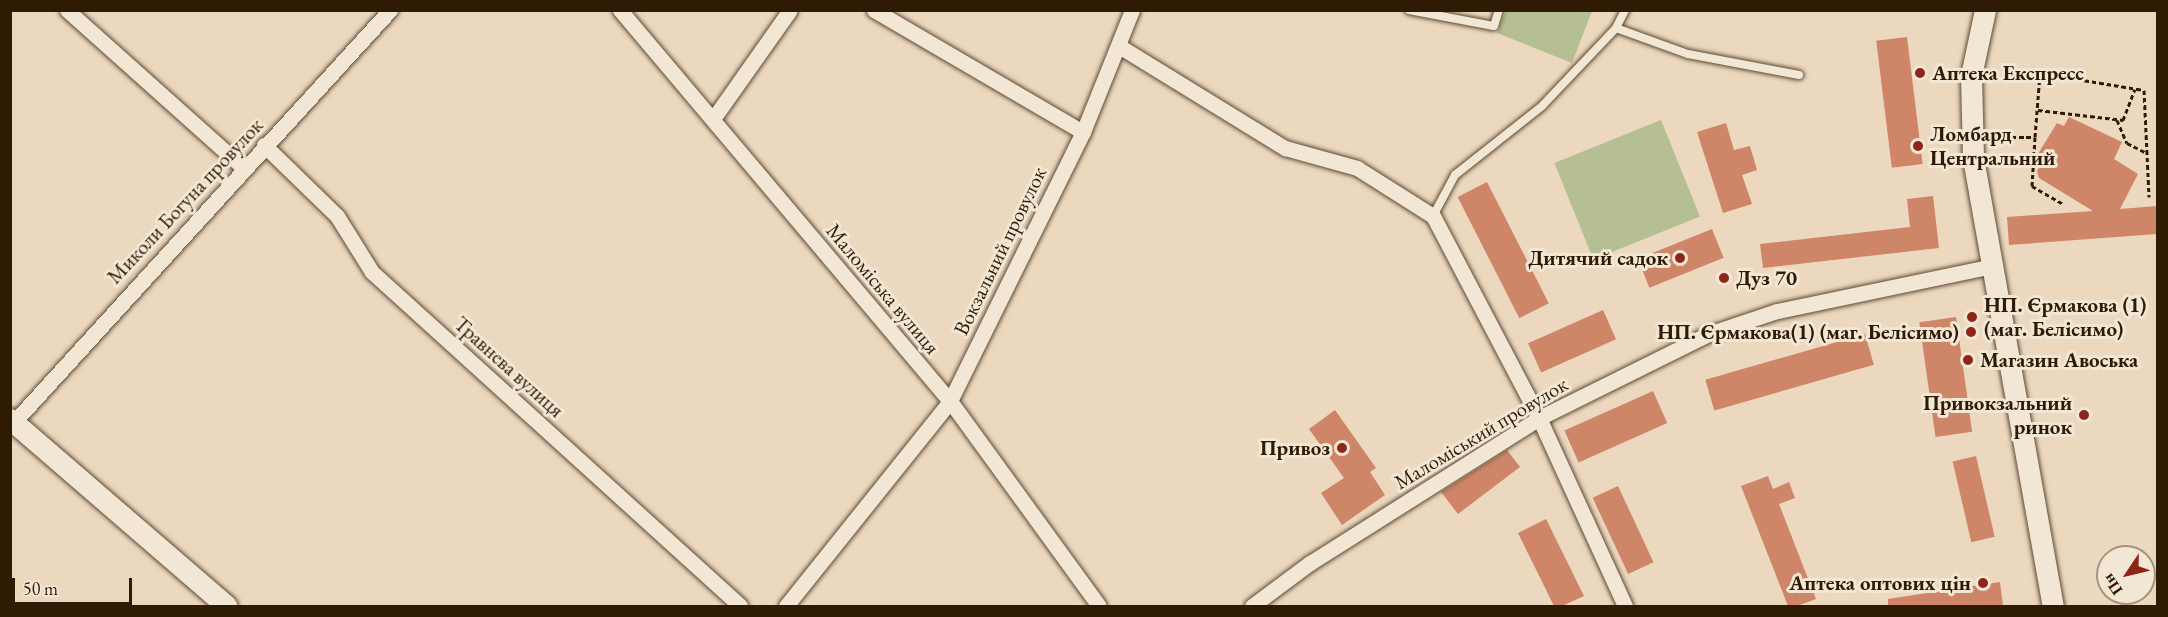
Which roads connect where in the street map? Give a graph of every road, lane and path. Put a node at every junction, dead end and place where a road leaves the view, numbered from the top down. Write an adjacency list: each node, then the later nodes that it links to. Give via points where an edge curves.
1 (68, 10): 23 (street)
2 (390, 10): 21 (street, Миколи Богуна провулок)
3 (620, 10): 16 (street, Маломіська вулиця)
4 (789, 10): 16 (street)
5 (1132, 10): 12 (street, Вокзальний провулок)
6 (1409, 10): 7 (lane, via 1494,26)
7 (1499, 10)
8 (1625, 10): 11 (lane)
9 (1985, 10): 19 (street, via 1971,76)
10 (879, 12): 18 (street)
11 (1616, 28): 13 (lane, via 1688,54); 26 (lane, via 1533,114 1455,175)
12 (1119, 46): 18 (street, Вокзальний провулок); 26 (street, via 1285,148 1357,168)
13 (1799, 75)
14 (2135, 88): 15 (path, via 2040,73); 17 (path, via 2123,120); 22 (path, via 2144,90)
15 (2038, 110): 17 (path); 20 (path)
16 (712, 119): 28 (street, Маломіська вулиця)
17 (2116, 120): 22 (path, via 2127,143)
18 (1083, 132): 28 (street, Вокзальний провулок)
19 (1972, 137): 20 (path); 27 (street)
20 (2035, 137): 25 (path, via 2032,186)
21 (264, 145): 23 (street, Миколи Богуна провулок); 32 (street, Травнева вулиця, via 337,216 372,272)
22 (2147, 153): 24 (path)
23 (243, 168): 30 (street, Миколи Богуна провулок)
24 (2149, 197)
25 (2062, 204)
26 (1433, 216): 29 (street)
27 (1992, 266): 29 (street, Маломіський провулок, via 1778,310 1708,334); 37 (street)
28 (950, 401): 33 (street, Вокзальний провулок); 34 (street, Маломіська вулиця)
29 (1539, 418): 35 (street, Маломіський провулок, via 1310,563); 36 (street)
30 (12, 421): 31 (street)
31 (227, 606)
32 (740, 606)
33 (786, 606)
34 (1099, 606)
35 (1252, 606)
36 (1625, 606)
37 (2053, 606)

